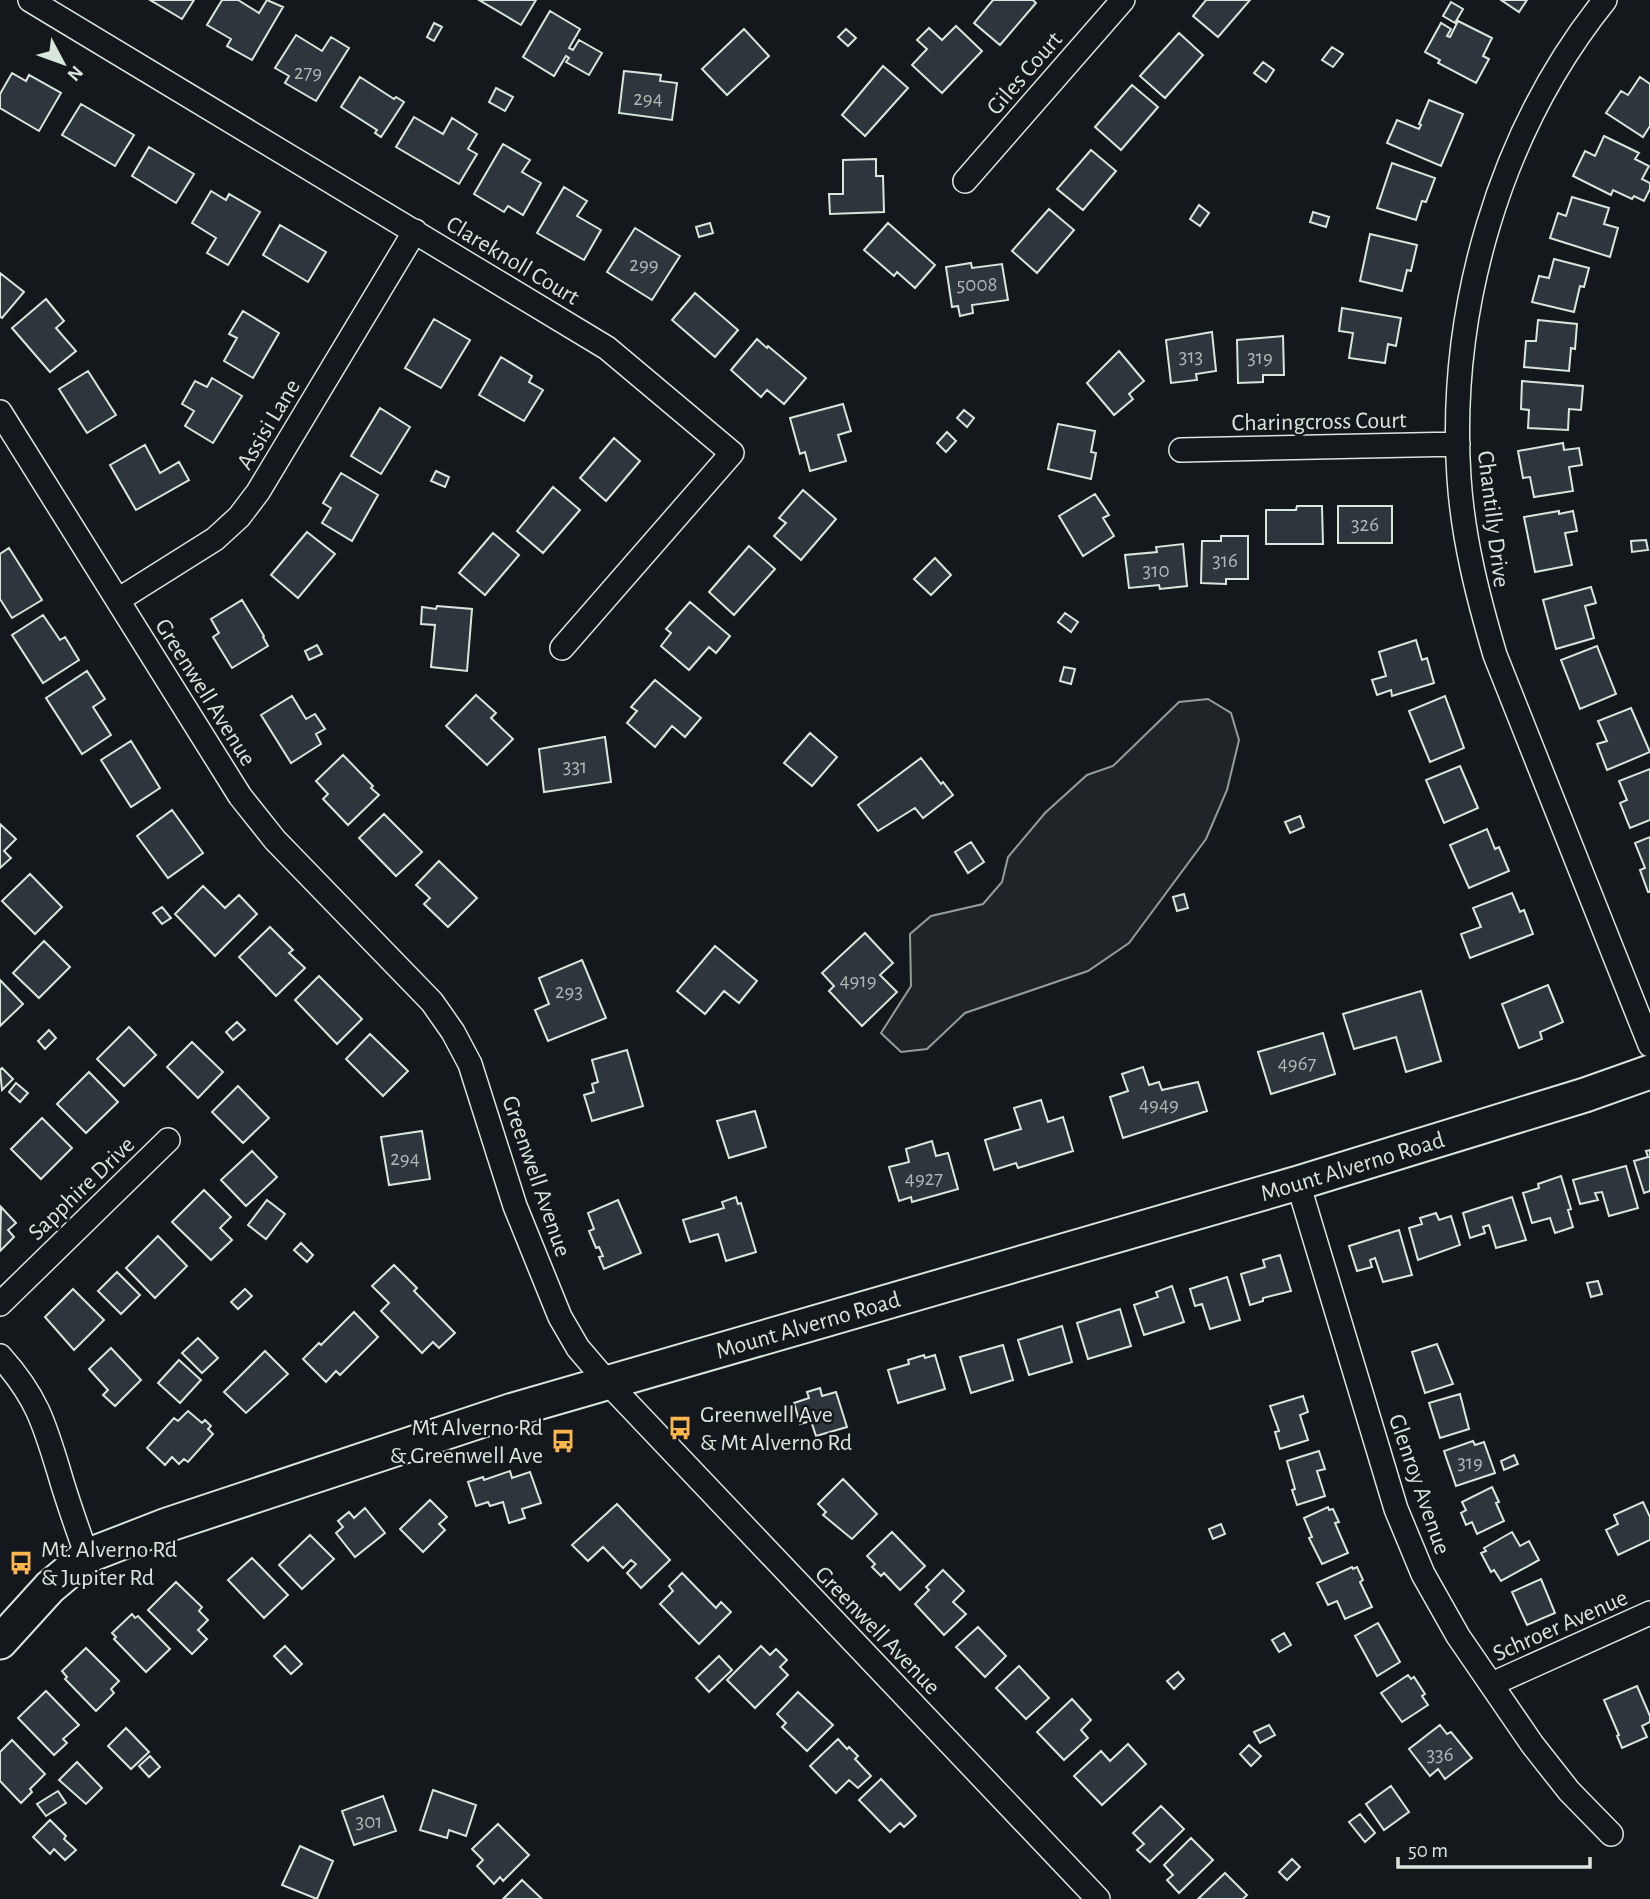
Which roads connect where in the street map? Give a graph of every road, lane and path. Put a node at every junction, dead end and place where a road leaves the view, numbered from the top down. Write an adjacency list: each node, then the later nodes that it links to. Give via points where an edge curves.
1 (30, 0): 5 (street, Clareknoll Court)
2 (1122, 0): 4 (street, Giles Court)
3 (1605, 0): 7 (street, Chantilly Drive, via 1550,82 1500,190 1467,316)
4 (965, 181)
5 (415, 231): 9 (street, Assisi Lane, via 239,517 215,539); 10 (street, Clareknoll Court, via 607,348 732,453)
6 (0, 412): 9 (street, Greenwell Avenue)
7 (1458, 444): 8 (street, Charingcross Court); 11 (street, Chantilly Drive, via 1466,539 1494,655)
8 (1181, 450)
9 (118, 600): 17 (street, Greenwell Avenue, via 240,796 275,840 432,1002 453,1032 470,1064 515,1206 560,1317)
10 (562, 648)
11 (1650, 1045)
12 (1650, 1072): 14 (street, Mount Alverno Road)
13 (168, 1140): 15 (street, Sapphire Drive)
14 (1298, 1183): 17 (street, Mount Alverno Road); 21 (street, Glenroy Avenue, via 1396,1509 1423,1574)
15 (0, 1304)
16 (0, 1356): 18 (street, via 36,1405 50,1437)
17 (608, 1383): 18 (street, Mount Alverno Road, via 205,1512); 23 (street, Greenwell Avenue)
18 (87, 1556): 20 (street, Mount Alverno Road, via 50,1587)
19 (1650, 1613): 21 (street, Schroer Avenue)
20 (0, 1642)
21 (1492, 1684): 22 (street, Glenroy Avenue, via 1569,1791)
22 (1611, 1834)
23 (1098, 1899)

